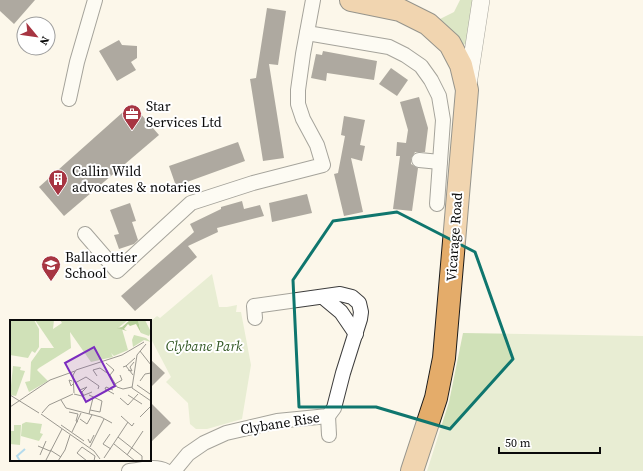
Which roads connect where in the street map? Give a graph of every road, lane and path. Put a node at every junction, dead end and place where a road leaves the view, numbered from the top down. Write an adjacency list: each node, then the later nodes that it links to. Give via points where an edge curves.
1 (95, 0): 7 (street)
2 (313, 0): 5 (street)
3 (351, 0): 6 (highway, via 400,10 428,24 450,44 461,65)
4 (481, 0): 6 (street, Vicarage Road)
5 (307, 33): 9 (street, via 389,47 420,66 439,96 443,120); 11 (street, via 298,104 323,165 253,183 191,203 118,270)
6 (467, 90): 21 (highway, Vicarage Road, via 444,358 436,398)
7 (69, 99)
8 (419, 160): 9 (street)
9 (440, 162): 10 (street)
10 (437, 204)
11 (85, 234)
12 (323, 297): 13 (street, Clybane Rise, via 254,306); 14 (street, via 341,312); 14 (street, Clybane Rise, via 340,294 352,297 359,303 361,312)
13 (256, 318)
14 (356, 334): 15 (street, Clybane Rise, via 334,408)
15 (328, 416): 16 (street, Clybane Rise); 20 (street, Clybane Rise, via 277,421 226,433 188,454)
16 (329, 435)
17 (128, 461): 18 (street)
18 (130, 471): 19 (street, via 149,468)
19 (166, 471)
20 (174, 471)
21 (412, 471)

